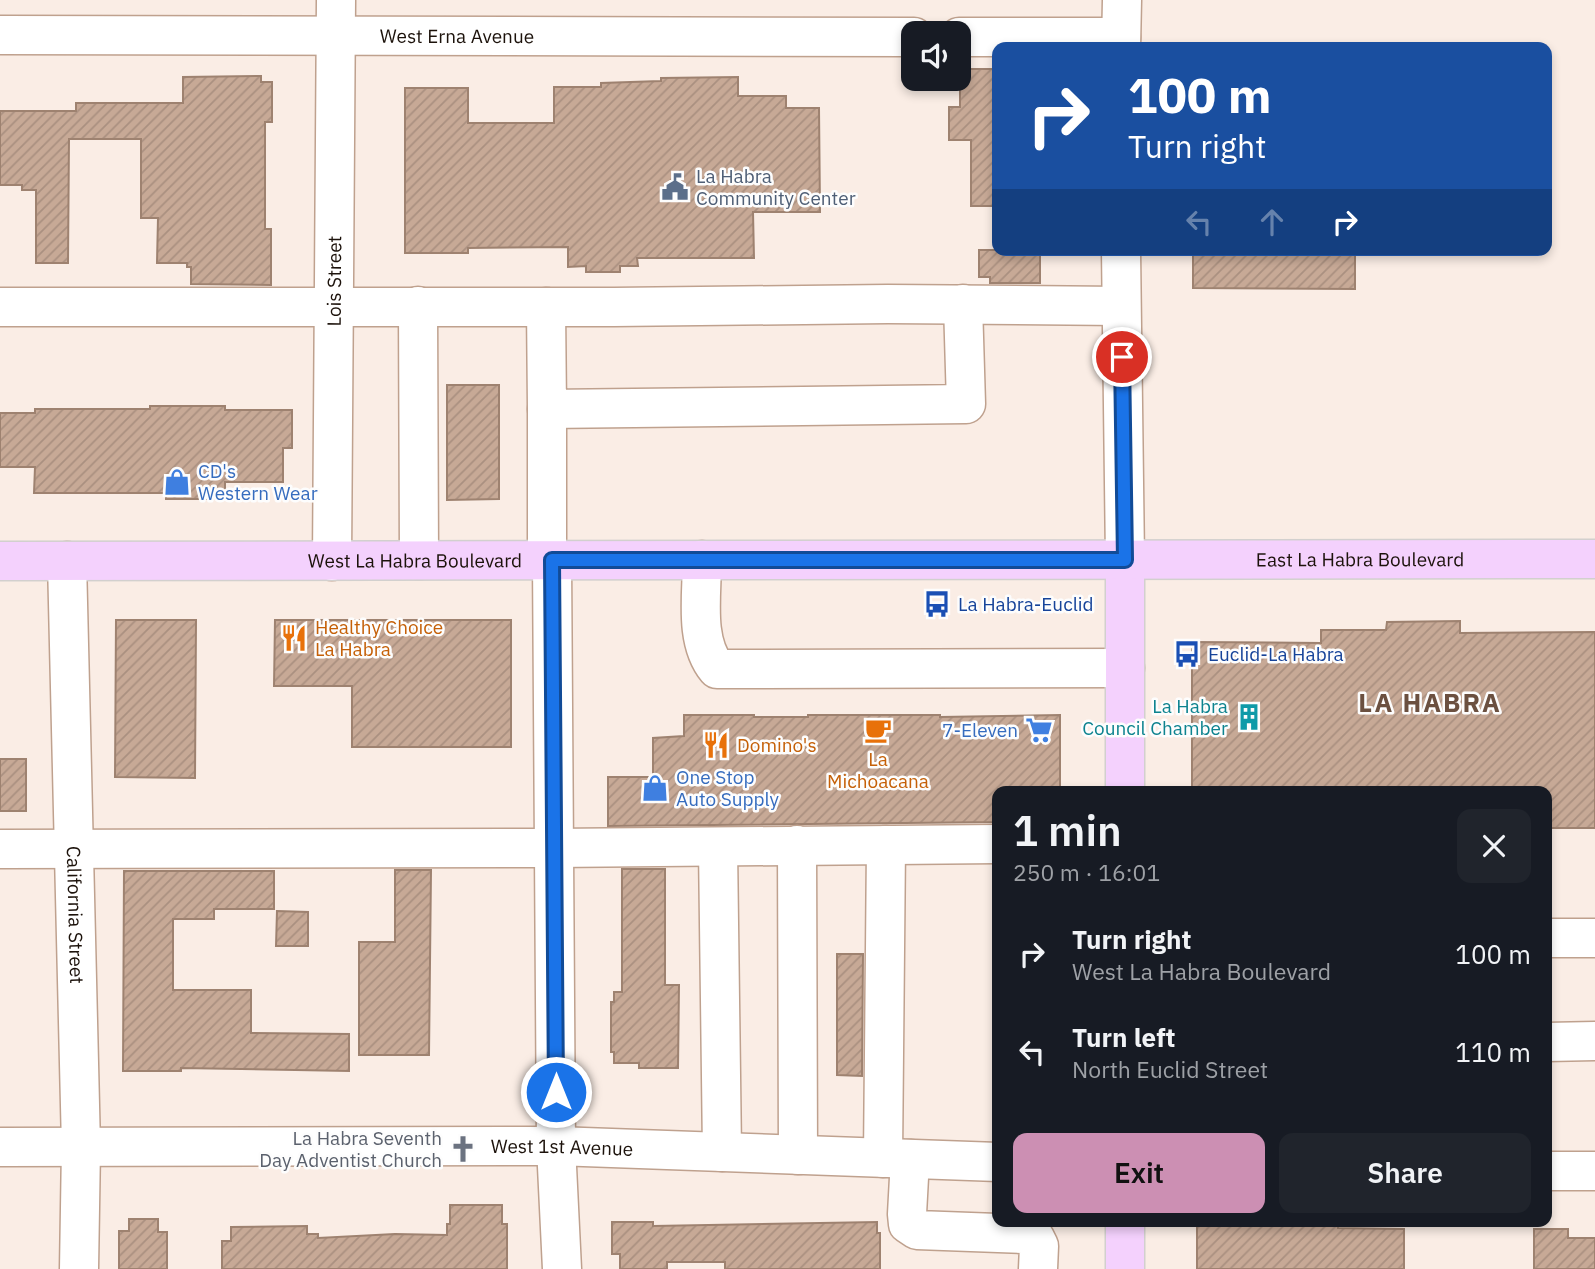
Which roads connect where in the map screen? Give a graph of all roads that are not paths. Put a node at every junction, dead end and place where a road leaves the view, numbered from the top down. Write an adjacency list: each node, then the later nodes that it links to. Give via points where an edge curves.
1 (336, 18): 3 (street, West Erna Avenue); 5 (street, West Erna Avenue); 11 (street, Lois Street)
2 (1121, 28): 4 (street)
3 (0, 35)
4 (971, 36)
5 (901, 37)
6 (1121, 256): 9 (street)
7 (963, 304): 9 (street); 12 (street); 13 (street, via 966,404)
8 (418, 306): 11 (street); 12 (street); 15 (street)
9 (1121, 306): 18 (street)
10 (0, 307): 11 (street)
11 (335, 307): 21 (street, Lois Street)
12 (546, 307): 13 (street)
13 (547, 409): 16 (street)
14 (1595, 559): 18 (main road, East La Habra Boulevard)
15 (419, 560): 16 (main road, West La Habra Boulevard); 21 (main road, West La Habra Boulevard)
16 (549, 560): 17 (main road, West La Habra Boulevard); 28 (street)
17 (702, 560): 18 (main road, West La Habra Boulevard); 22 (street, via 702,641 717,669)
18 (1125, 560): 22 (main road)
19 (0, 561): 20 (main road, West La Habra Boulevard)
20 (66, 561): 21 (main road, West La Habra Boulevard); 30 (street, California Street)
21 (332, 561)
22 (1125, 668): 23 (main road)
23 (1125, 786)
24 (992, 844): 26 (street)
25 (797, 845): 26 (street); 27 (street); 39 (street)
26 (886, 845): 40 (street)
27 (718, 846): 28 (street); 38 (street)
28 (554, 848): 30 (street); 35 (street)
29 (0, 849): 30 (street)
30 (74, 849): 37 (street, California Street)
31 (1552, 937): 32 (street)
32 (1595, 937)
33 (1552, 1041): 34 (street)
34 (1595, 1041)
35 (556, 1146): 37 (street, West 1st Avenue); 38 (street, West 1st Avenue); 47 (street)
36 (0, 1147): 37 (street, West 1st Avenue)
37 (81, 1147): 46 (street, California Street)
38 (722, 1152): 39 (street, West 1st Avenue)
39 (797, 1155): 40 (street, West 1st Avenue)
40 (896, 1158): 41 (street, West 1st Avenue); 45 (street, via 908,1224 917,1230 1022,1234)
41 (992, 1162)
42 (1552, 1171): 43 (street)
43 (1595, 1171)
44 (1125, 1227): 48 (main road)
45 (1037, 1254)
46 (79, 1269)
47 (562, 1269)
48 (1125, 1269)

